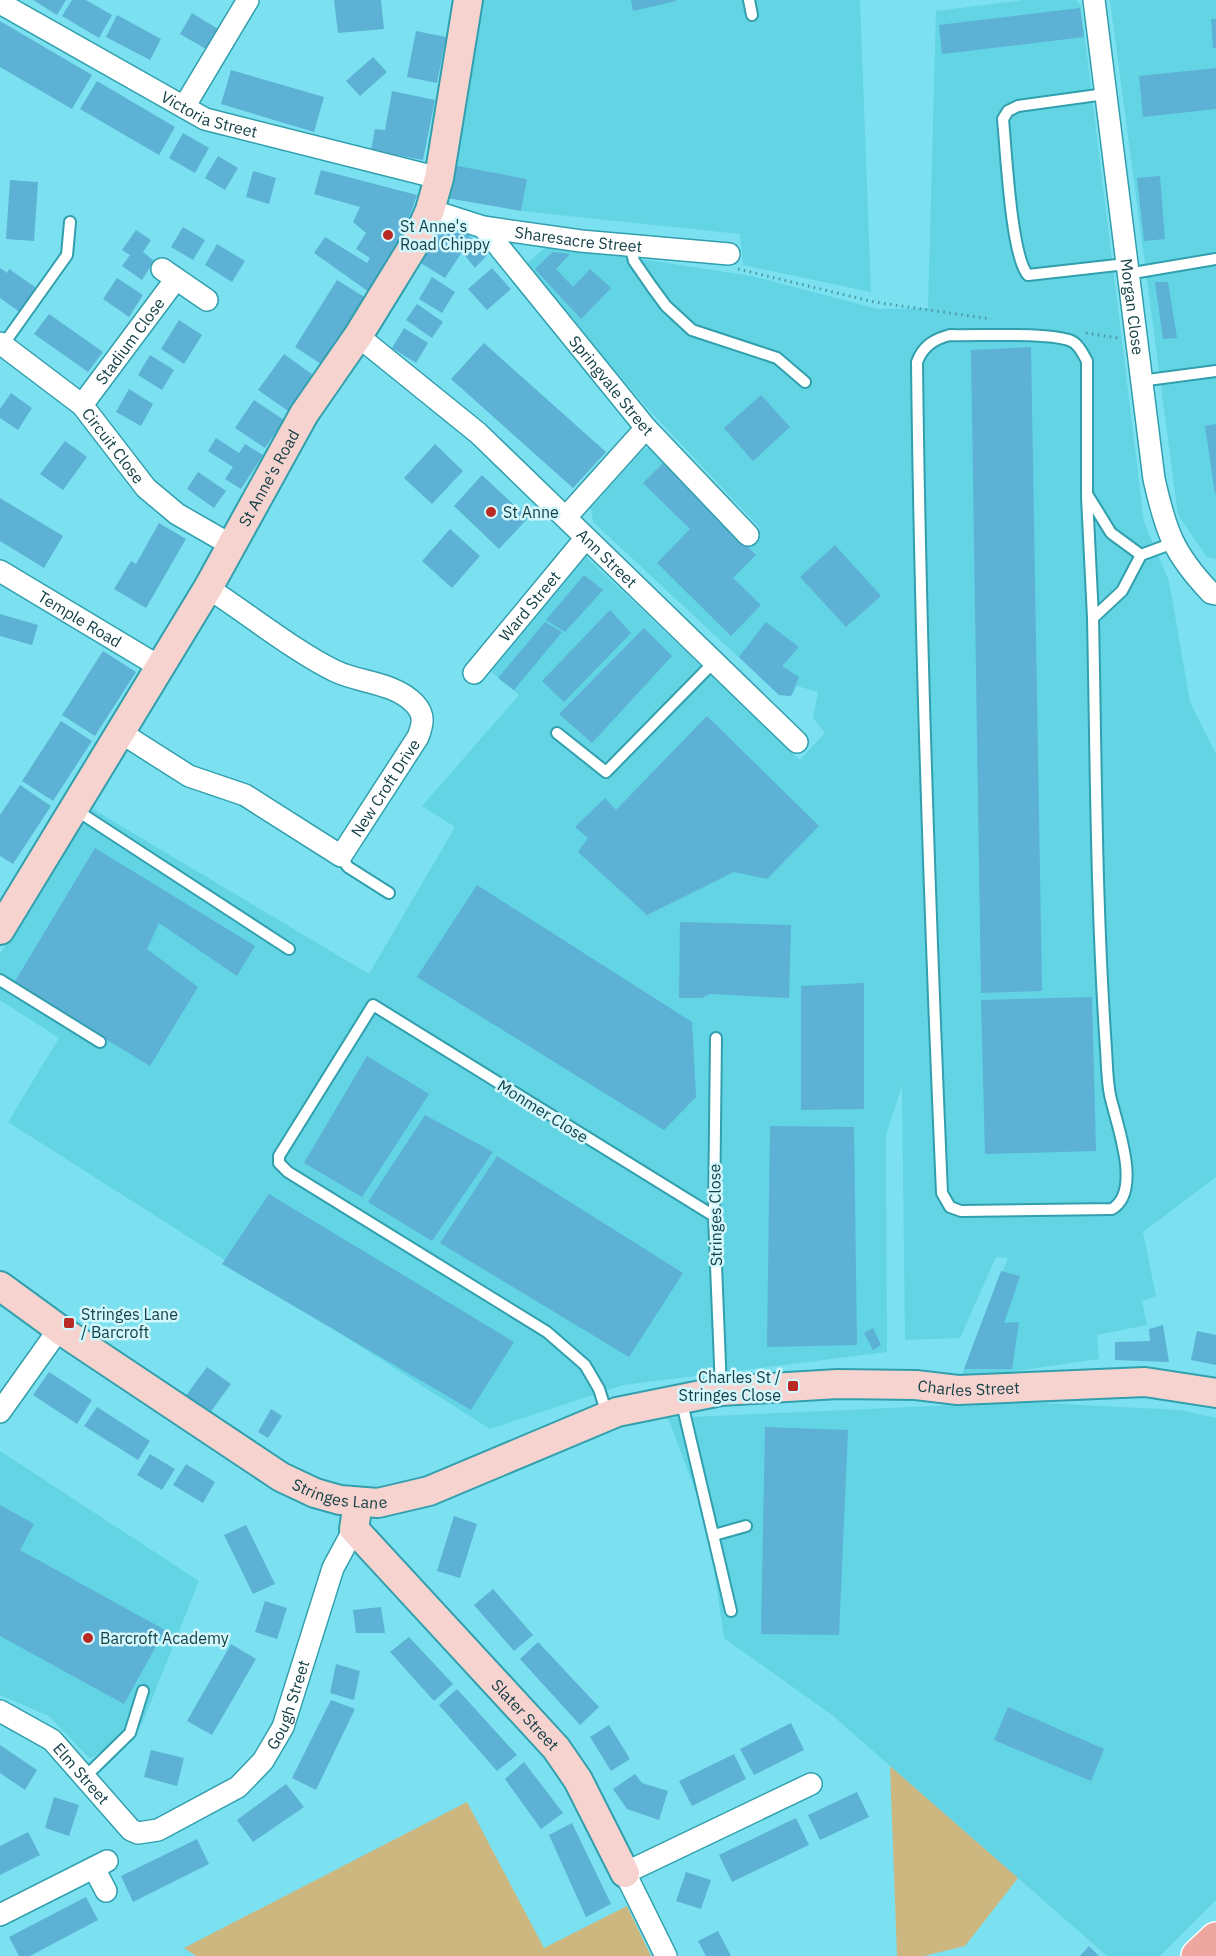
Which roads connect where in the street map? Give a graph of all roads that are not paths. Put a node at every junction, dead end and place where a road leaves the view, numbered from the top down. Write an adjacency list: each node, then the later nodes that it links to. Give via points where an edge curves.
1 (248, 0): 8 (street)
2 (468, 0): 9 (street, St Anne's Road)
3 (749, 0): 6 (lane)
4 (1094, 0): 7 (street, Morgan Close)
5 (0, 3): 8 (street, Victoria Street)
6 (752, 15)
7 (1105, 94): 16 (street, Morgan Close); 16 (lane, via 1017,106 1008,111 1003,120 1017,248 1028,275)
8 (184, 107): 9 (street, Victoria Street, via 205,119)
9 (439, 178): 10 (street, St Anne's Road)
10 (430, 210): 12 (street, Sharesacre Street); 18 (street, St Anne's Road, via 417,240)
11 (70, 222): 19 (lane, via 67,255)
12 (483, 227): 13 (street, Sharesacre Street); 24 (street, Springvale Street)
13 (630, 245): 14 (street, Sharesacre Street); 22 (lane, via 634,261 666,306 692,330 777,358)
14 (729, 254)
15 (1216, 259): 16 (lane)
16 (1126, 269): 21 (street, Morgan Close)
17 (207, 300): 23 (street, Stadium Close, via 169,274)
18 (358, 336): 26 (street, Ann Street, via 478,433); 30 (street, St Anne's Road, via 304,414)
19 (1, 344): 23 (street, Circuit Close)
20 (1216, 371): 21 (lane)
21 (1140, 381): 29 (street, Morgan Close, via 1154,479 1164,525)
22 (805, 382)
23 (82, 405): 30 (street, Circuit Close, via 146,488 177,514)
24 (646, 429): 26 (street); 27 (street, Springvale Street)
25 (1087, 494): 31 (lane, via 1111,533); 35 (lane); 35 (lane, via 1087,361 1080,347 1050,338 950,335 938,338 921,352 917,362 918,470 942,1193 950,1207 961,1211 1112,1209 1126,1196 1122,1137 1109,1092 1099,943)
26 (567, 516): 28 (street, Ann Street)
27 (748, 535)
28 (585, 538): 36 (street, Ann Street); 38 (street, Ward Street)
29 (1173, 543): 31 (lane); 34 (street, Morgan Close, via 1185,566)
30 (231, 544): 33 (street, St Anne's Road)
31 (1141, 555): 35 (lane, via 1122,591)
32 (0, 571): 37 (street, Temple Road)
33 (208, 588): 37 (street, St Anne's Road); 43 (street, New Croft Drive, via 335,671 391,688 407,698 422,716 418,737)
34 (1216, 594)
35 (1093, 618)
36 (714, 662): 40 (lane, via 606,772); 41 (street, Ann Street)
37 (160, 667): 39 (street, St Anne's Road)
38 (474, 673)
39 (120, 732): 42 (street, St Anne's Road); 43 (street, via 189,776 245,795)
40 (557, 733)
41 (797, 742)
42 (73, 808): 45 (street, St Anne's Road); 46 (lane)
43 (341, 856): 44 (lane, via 348,867)
44 (389, 893)
45 (0, 930)
46 (288, 949)
47 (0, 980): 49 (lane)
48 (716, 1038): 50 (lane, Stringes Close)
49 (100, 1042)
50 (714, 1216): 53 (lane, Stringes Close); 57 (lane, Monmer Close, via 373,1005 279,1156 279,1163 288,1172 548,1332 585,1365)
51 (0, 1286): 52 (street, Stringes Lane)
52 (59, 1329): 56 (street); 58 (street, Stringes Lane, via 281,1477)
53 (721, 1391): 54 (street, Charles Street, via 838,1384 958,1390 1145,1382); 55 (street, Stringes Lane)
54 (1216, 1394)
55 (681, 1399): 57 (street, Stringes Lane); 60 (lane)
56 (0, 1412)
57 (608, 1416): 58 (street, Stringes Lane, via 429,1491 378,1503)
58 (356, 1516): 66 (street, Gough Street, via 333,1568 283,1727 263,1761 238,1787); 67 (street, Slater Street, via 556,1748 578,1780)
59 (746, 1526): 60 (lane)
60 (714, 1535): 61 (lane)
61 (731, 1611)
62 (143, 1691): 64 (lane, via 130,1733)
63 (0, 1711): 64 (street, Elm Street, via 52,1740)
64 (86, 1776): 66 (street, Elm Street, via 131,1830)
65 (811, 1784): 67 (street)
66 (158, 1830)
67 (625, 1874): 71 (street, Slater Street)
68 (106, 1891): 69 (street, via 101,1864)
69 (0, 1915)
70 (1216, 1939): 72 (main road)
71 (666, 1956)
72 (1198, 1956)

